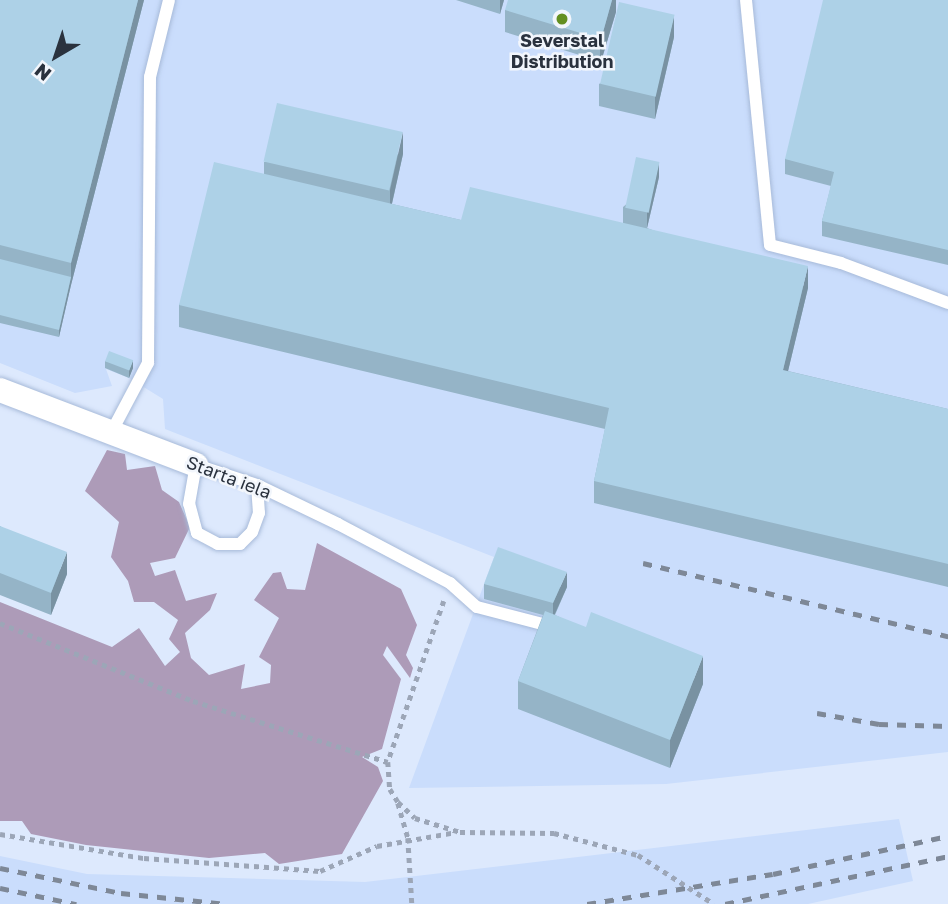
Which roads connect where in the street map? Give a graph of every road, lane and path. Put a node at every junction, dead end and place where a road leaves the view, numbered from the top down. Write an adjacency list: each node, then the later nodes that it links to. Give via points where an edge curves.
1 (169, 0): 5 (lane, via 150,77 148,363)
2 (746, 0): 3 (lane, via 770,245 841,263)
3 (948, 303)
4 (0, 390): 5 (street, Starta iela)
5 (112, 431): 6 (street, Starta iela)
6 (196, 465): 7 (lane, Starta iela); 7 (lane, via 189,504 197,533 218,544 240,544 252,533 259,513)
7 (257, 485): 8 (lane, Starta iela)
8 (450, 583): 10 (lane, Starta iela, via 477,607); 11 (path)
9 (0, 623): 11 (path, via 193,701)
10 (565, 630)
11 (388, 762): 12 (path, via 390,789)
12 (398, 802): 13 (path, via 415,818); 15 (path)
13 (460, 832): 15 (path); 17 (path, via 554,833 638,855)
14 (0, 834): 15 (path, via 144,858 320,871)
15 (408, 838): 16 (path)
16 (412, 904)
17 (715, 904)

